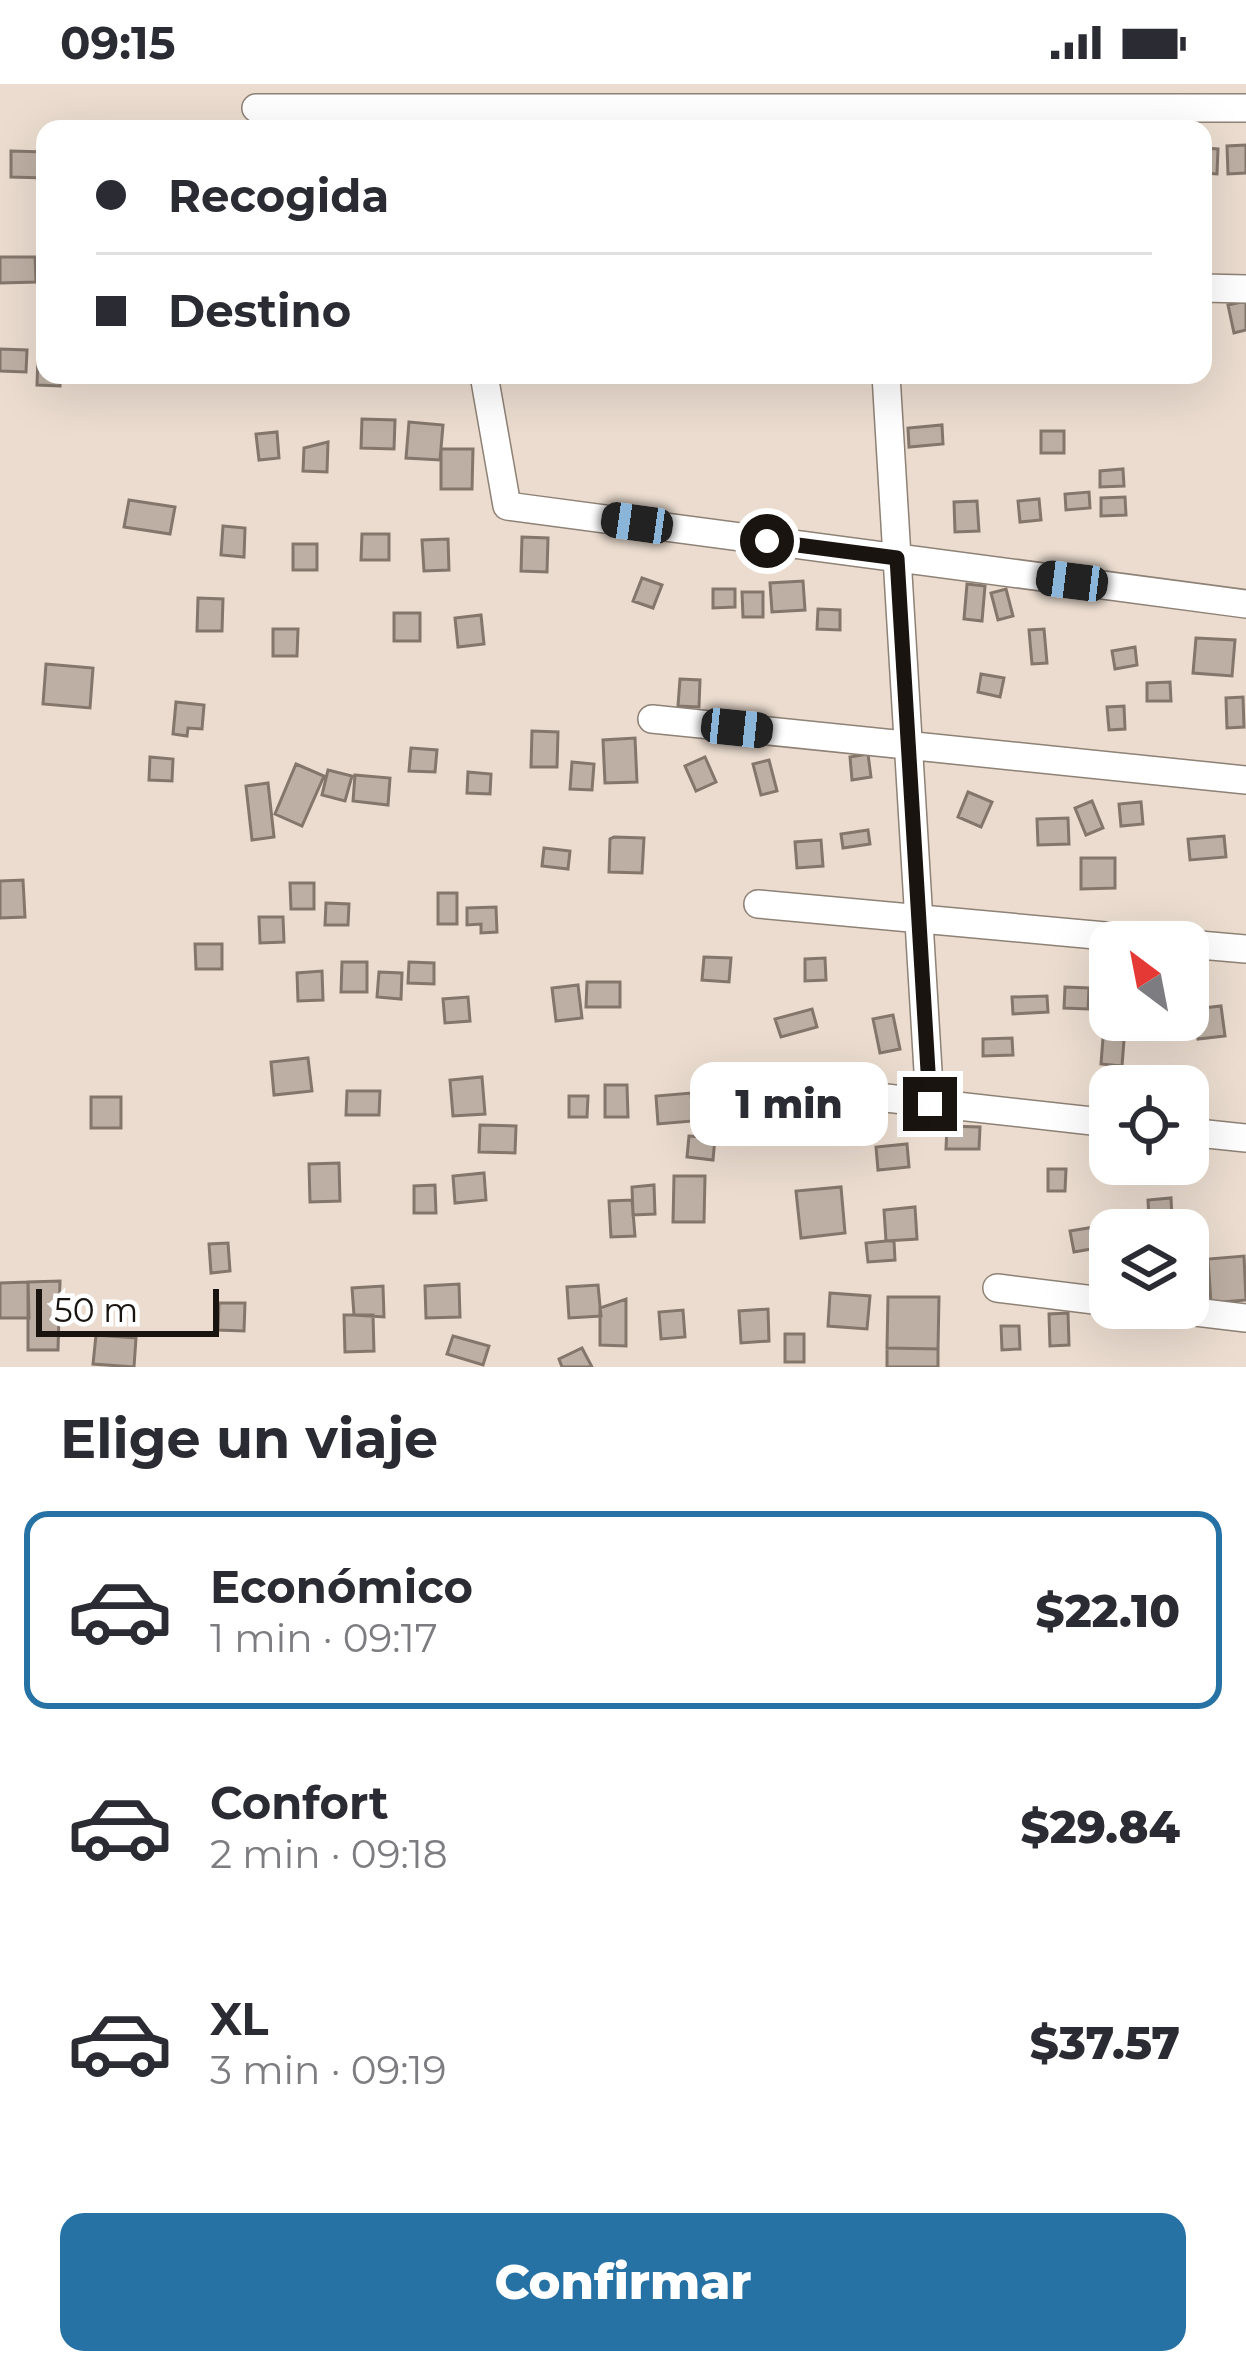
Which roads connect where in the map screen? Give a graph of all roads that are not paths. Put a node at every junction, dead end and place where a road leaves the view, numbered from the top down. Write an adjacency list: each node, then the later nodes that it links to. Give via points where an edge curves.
1 (868, 107): 2 (street); 3 (street)
2 (256, 108)
3 (1246, 108)
4 (1212, 288): 5 (street)
5 (1246, 289)
6 (486, 384): 8 (street, via 507,506)
7 (887, 384): 8 (street)
8 (897, 558): 9 (street); 11 (street)
9 (1246, 604)
10 (652, 719): 11 (street)
11 (908, 746): 12 (street); 14 (street)
12 (1246, 780)
13 (758, 904): 14 (street)
14 (919, 919): 15 (street); 19 (street)
15 (1089, 934)
16 (1209, 946): 17 (street)
17 (1246, 949)
18 (877, 1097): 19 (street)
19 (930, 1104): 20 (street)
20 (1089, 1121)
21 (1209, 1134): 22 (street)
22 (1246, 1138)
23 (997, 1288): 24 (street)
24 (1089, 1299)
25 (1209, 1314): 26 (street)
26 (1246, 1318)

